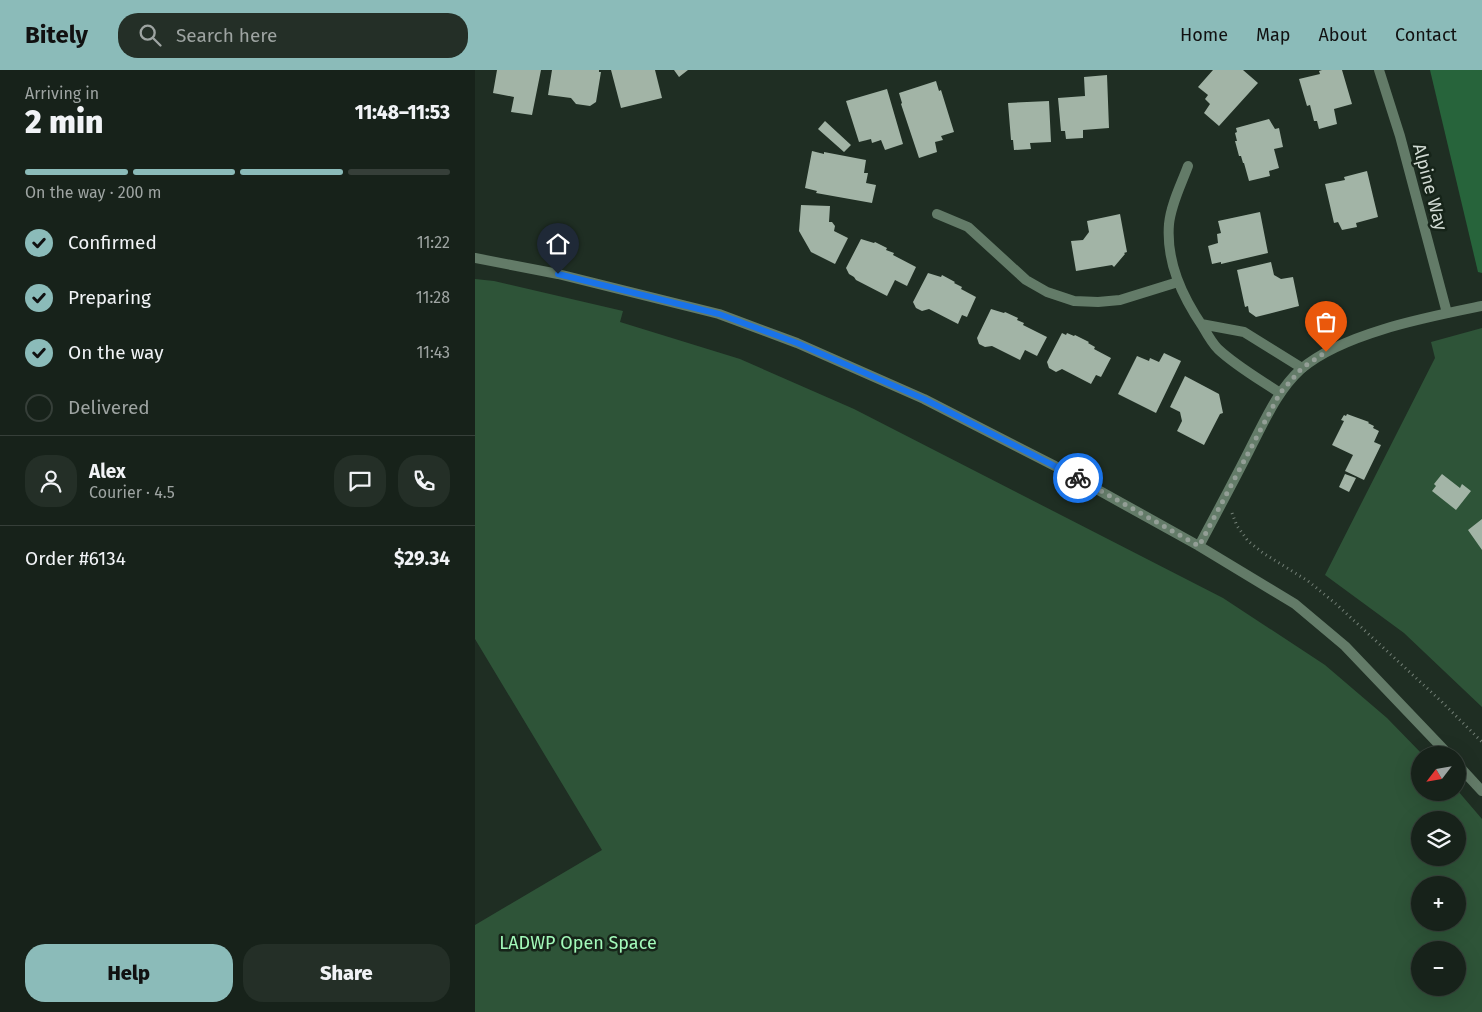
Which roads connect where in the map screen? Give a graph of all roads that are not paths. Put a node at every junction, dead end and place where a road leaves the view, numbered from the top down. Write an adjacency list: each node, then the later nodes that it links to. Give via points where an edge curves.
1 (1379, 70): 7 (street, Alpine Way)
2 (1189, 166): 5 (street, via 1174,201 1169,223 1171,254)
3 (937, 214): 5 (street, via 969,227 1026,280 1047,292 1074,301 1120,300)
4 (475, 258): 11 (street, via 558,274 719,314 797,343 924,399 1055,466)
5 (1178, 282): 8 (street)
6 (1482, 306): 7 (street)
7 (1447, 313): 9 (street, via 1353,340)
8 (1201, 324): 9 (street, via 1244,332); 10 (street, via 1217,348)
9 (1302, 368): 10 (street)
10 (1280, 393): 11 (street)
11 (1199, 546): 12 (street, via 1295,604 1345,646)
12 (1440, 746)
13 (1466, 774): 14 (street)
14 (1482, 791)

